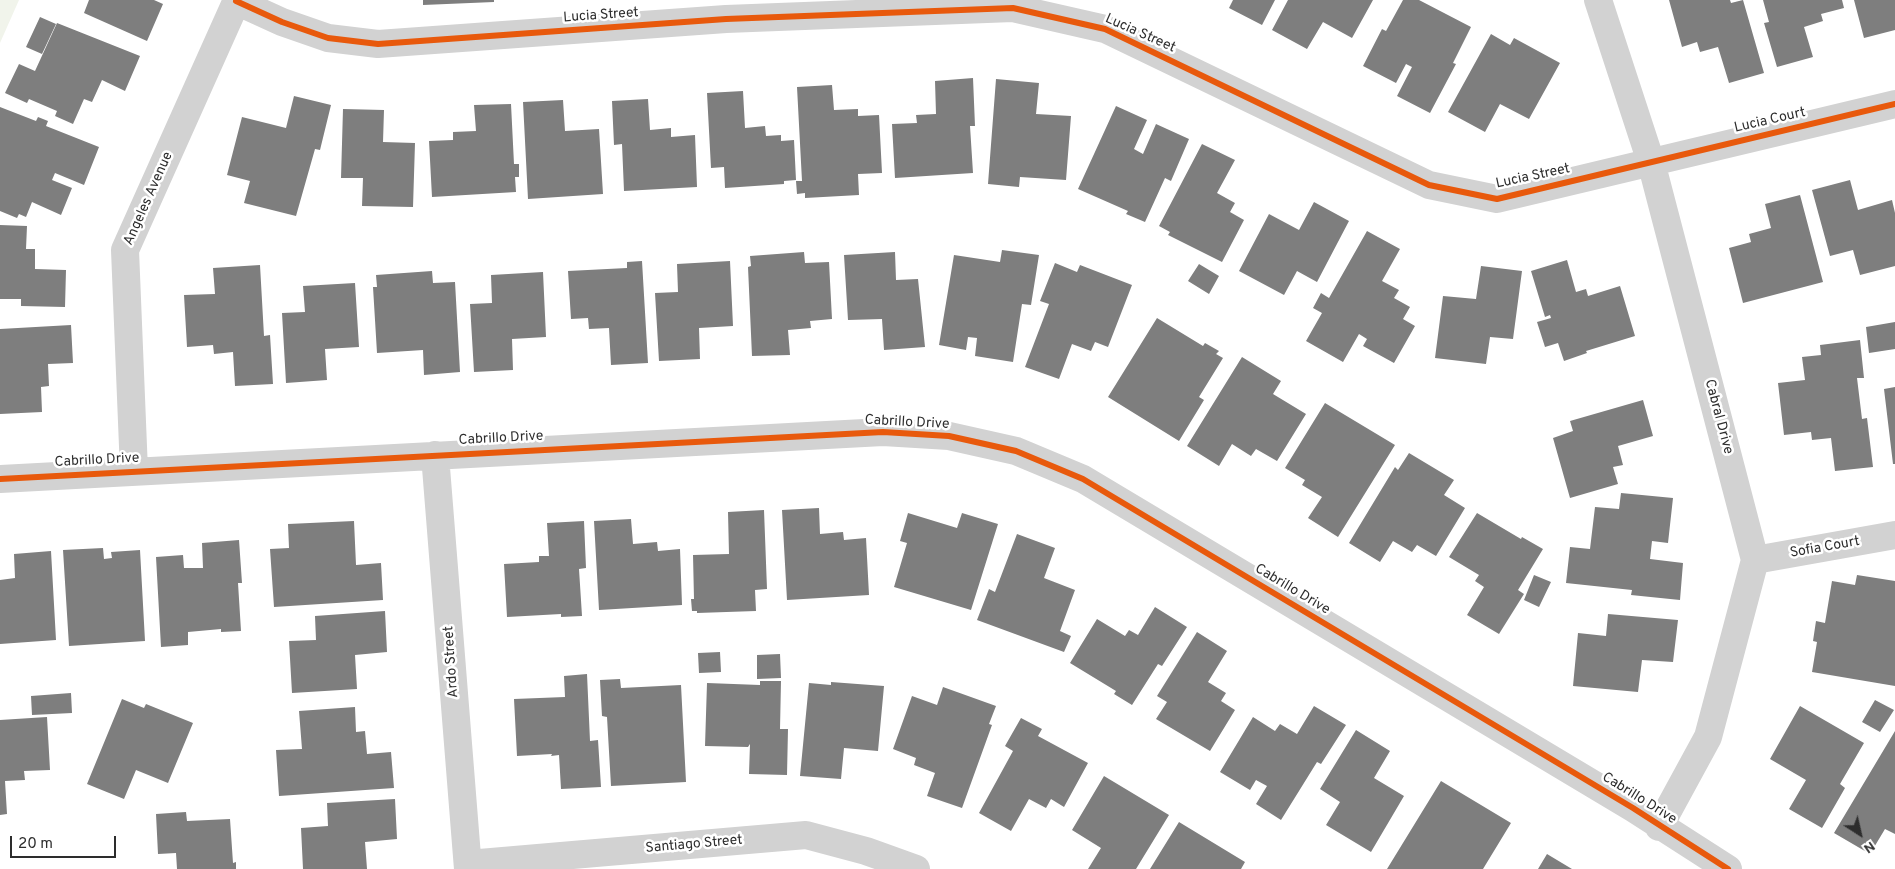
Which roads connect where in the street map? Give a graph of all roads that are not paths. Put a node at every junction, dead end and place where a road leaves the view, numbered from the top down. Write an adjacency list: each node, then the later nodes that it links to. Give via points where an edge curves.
1 (236, 0): 3 (street, Lucia Street, via 282,22 328,38 378,44); 7 (street, Angeles Avenue, via 126,250)
2 (1598, 0): 5 (street, Cabral Drive)
3 (726, 10): 5 (street, Lucia Street, via 1013,8 1105,29 1429,185 1497,199)
4 (1895, 104): 5 (street, Lucia Court)
5 (1651, 162): 10 (street, Cabral Drive)
6 (436, 454): 7 (street, Cabrillo Drive); 11 (street, Cabrillo Drive, via 883,432 949,436 1016,451 1083,479); 12 (street, Ardo Street)
7 (134, 471): 8 (street, Cabrillo Drive)
8 (0, 479)
9 (1895, 535): 10 (street, Sofia Court)
10 (1755, 560): 11 (street, Cabral Drive, via 1708,737)
11 (1659, 827): 14 (street, Cabrillo Drive)
12 (468, 867): 13 (street, Santiago Street, via 806,835)
13 (916, 869)
14 (1728, 869)

